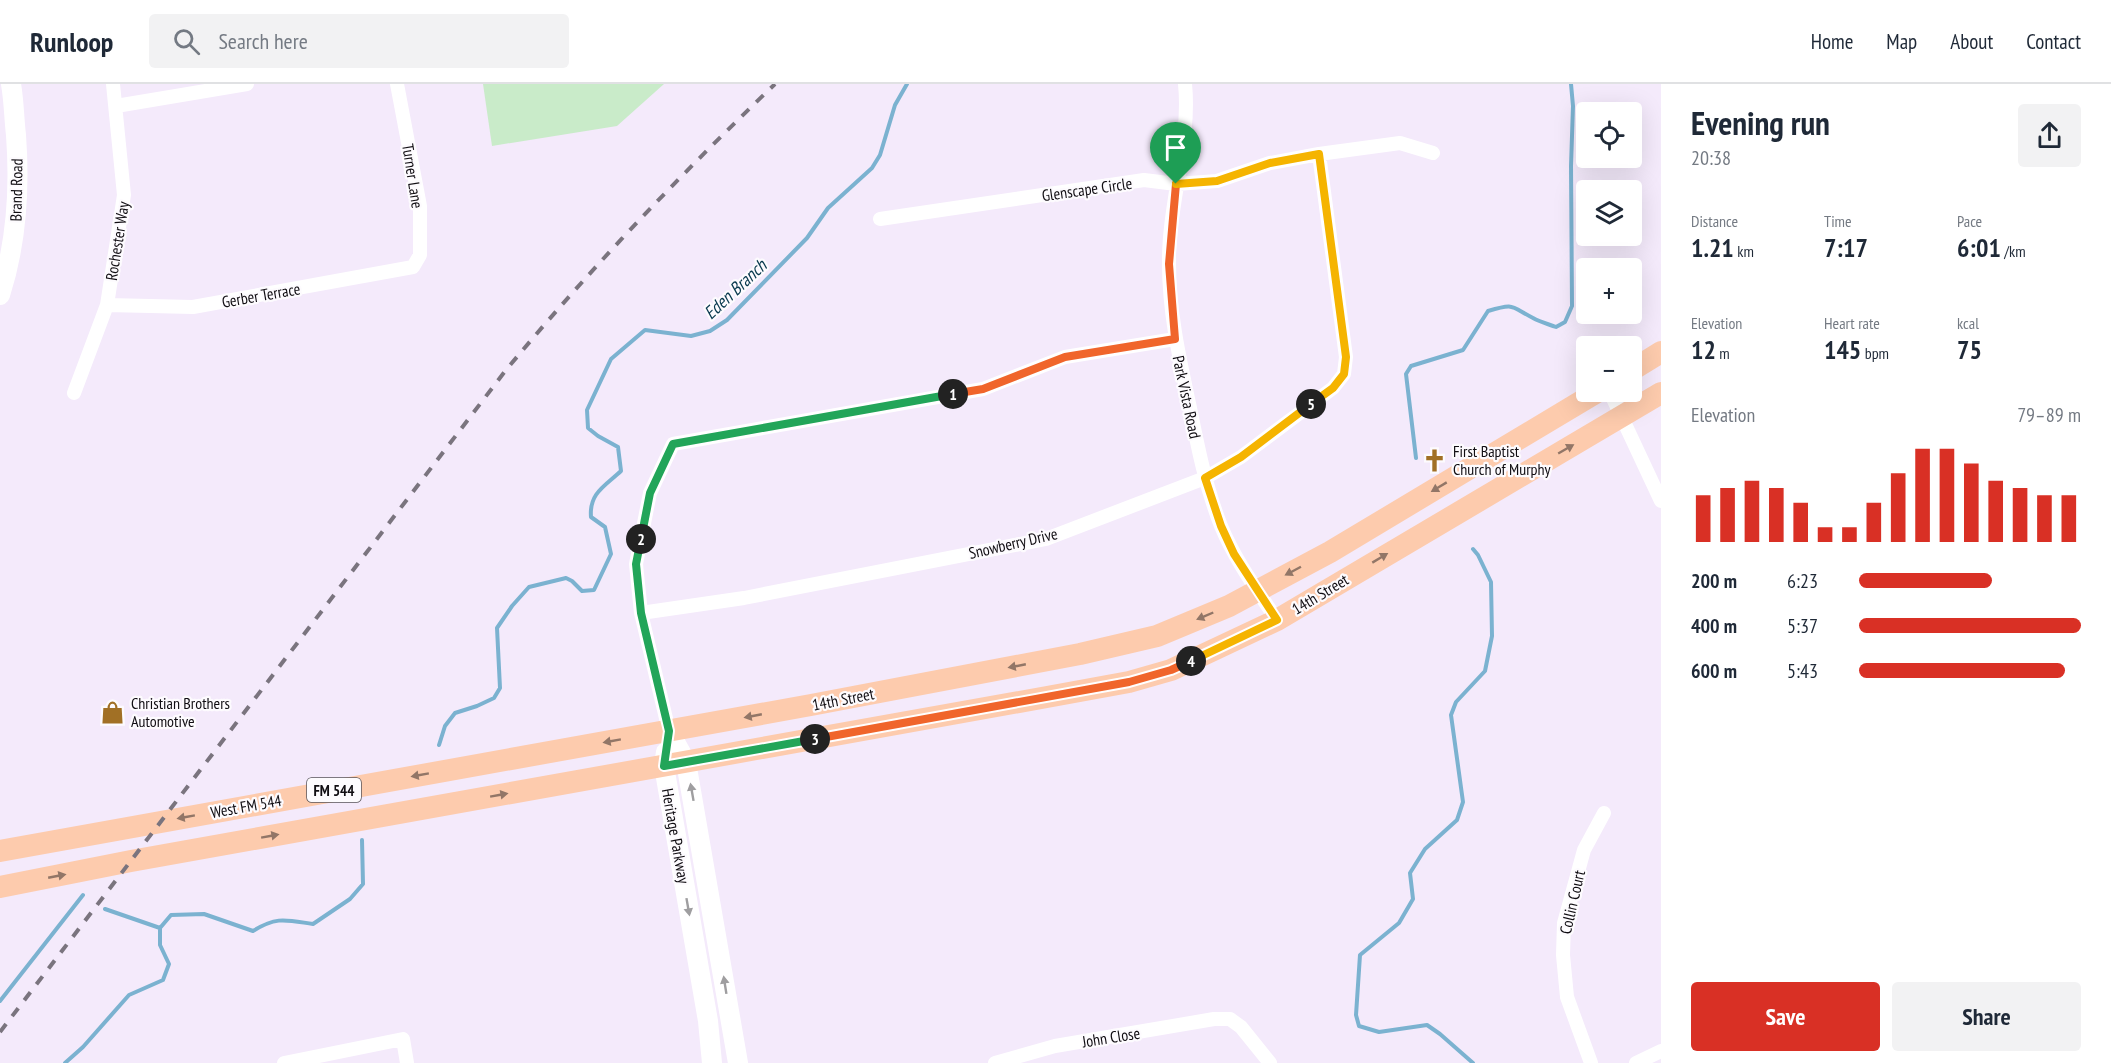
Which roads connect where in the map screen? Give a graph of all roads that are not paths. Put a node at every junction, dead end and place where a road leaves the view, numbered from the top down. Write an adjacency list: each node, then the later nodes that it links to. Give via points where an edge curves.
1 (11, 84): 12 (main road, Brand Road, via 19,174 8,272)
2 (113, 84): 6 (street, Rochester Way)
3 (247, 84): 6 (street)
4 (398, 84): 11 (street, Turner Lane, via 420,206 420,255)
5 (1185, 84): 9 (street, Park Vista Road, via 1187,105)
6 (116, 106): 13 (street, Rochester Way, via 124,195)
7 (1433, 153): 8 (street, Glenscape Circle, via 1401,143)
8 (1319, 154): 9 (street, Glenscape Circle, via 1270,163 1217,181); 22 (street, Snowberry Drive, via 1346,357 1344,374 1333,388 1241,457)
9 (1176, 184): 10 (street, Glenscape Circle, via 1144,180); 14 (street, Park Vista Road, via 1169,264)
10 (880, 219)
11 (413, 267): 13 (street, Gerber Terrace, via 193,307)
12 (0, 295)
13 (107, 305): 17 (street, Rochester Way)
14 (1175, 339): 22 (street, Park Vista Road); 25 (street, via 1065,357 983,389 673,444 650,493 636,564)
15 (1661, 352): 16 (main road)
16 (1642, 364)
17 (74, 393)
18 (1661, 393): 21 (main road, 14th Street)
19 (1580, 402): 24 (main road, 14th Street, one-way to 24, via 1330,552)
20 (1614, 402): 21 (street)
21 (1621, 417): 23 (street); 26 (main road, 14th Street, one-way to 21)
22 (1205, 478): 24 (street, Park Vista Road, via 1221,526); 25 (street, Snowberry Drive, via 1046,539 744,598)
23 (1661, 501)
24 (1257, 591): 26 (street, Park Vista Road); 27 (main road, 14th Street, one-way to 27, via 1156,636 1121,645)
25 (641, 613): 27 (street)
26 (1277, 620): 28 (main road, 14th Street, via 1171,670 1129,682)
27 (669, 731): 28 (main road, Heritage Parkway); 29 (main road, Heritage Parkway); 31 (main road, West FM 544 / FM 544, one-way to 31)
28 (686, 762): 29 (main road, 14th Street); 33 (main road, Heritage Parkway, one-way to 28)
29 (664, 766): 32 (main road, West FM 544 / FM 544, one-way to 29); 34 (main road, Heritage Parkway, one-way to 34)
30 (1604, 813): 42 (street, Collin Court, via 1584,850 1564,923 1567,997)
31 (0, 851)
32 (0, 887)
33 (730, 1017): 34 (main road); 39 (main road, Heritage Parkway)
34 (708, 1021): 38 (main road, Heritage Parkway)
35 (1661, 1051): 43 (street)
36 (284, 1063): 37 (street, via 403,1039)
37 (407, 1063)
38 (712, 1063)
39 (738, 1063)
40 (995, 1063): 41 (street, John Close, via 1055,1046 1214,1019 1230,1019 1241,1027)
41 (1270, 1063)
42 (1591, 1063)
43 (1636, 1063)

